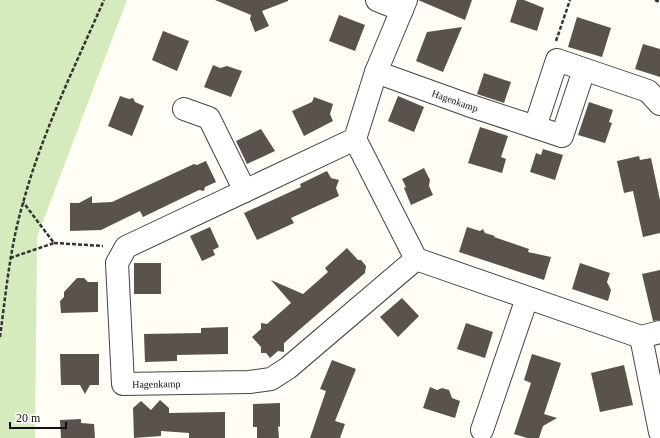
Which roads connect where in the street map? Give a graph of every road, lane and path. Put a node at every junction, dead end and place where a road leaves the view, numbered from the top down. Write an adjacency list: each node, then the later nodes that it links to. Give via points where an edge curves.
1 (104, 0): 13 (path, via 52,118)
2 (377, 0): 4 (street)
3 (570, 0): 5 (path, via 554,47)
4 (404, 5): 7 (street)
5 (557, 60): 6 (street); 10 (street)
6 (584, 70): 8 (street, via 648,91); 10 (street, Hagenkamp, via 562,136)
7 (376, 72): 10 (street, Hagenkamp); 11 (street)
8 (660, 104)
9 (184, 109): 12 (street, via 209,118)
10 (535, 126)
11 (355, 138): 12 (street); 17 (street)
12 (245, 191): 15 (street)
13 (23, 202): 14 (path); 16 (path)
14 (54, 243): 15 (path); 16 (path)
15 (126, 247): 17 (street, Hagenkamp, via 117,263 124,384 249,382 271,379 288,368)
16 (10, 258): 20 (path)
17 (416, 259): 18 (street)
18 (527, 298): 19 (street); 21 (street)
19 (650, 334): 22 (street)
20 (0, 337)
21 (482, 430)
22 (660, 432)

